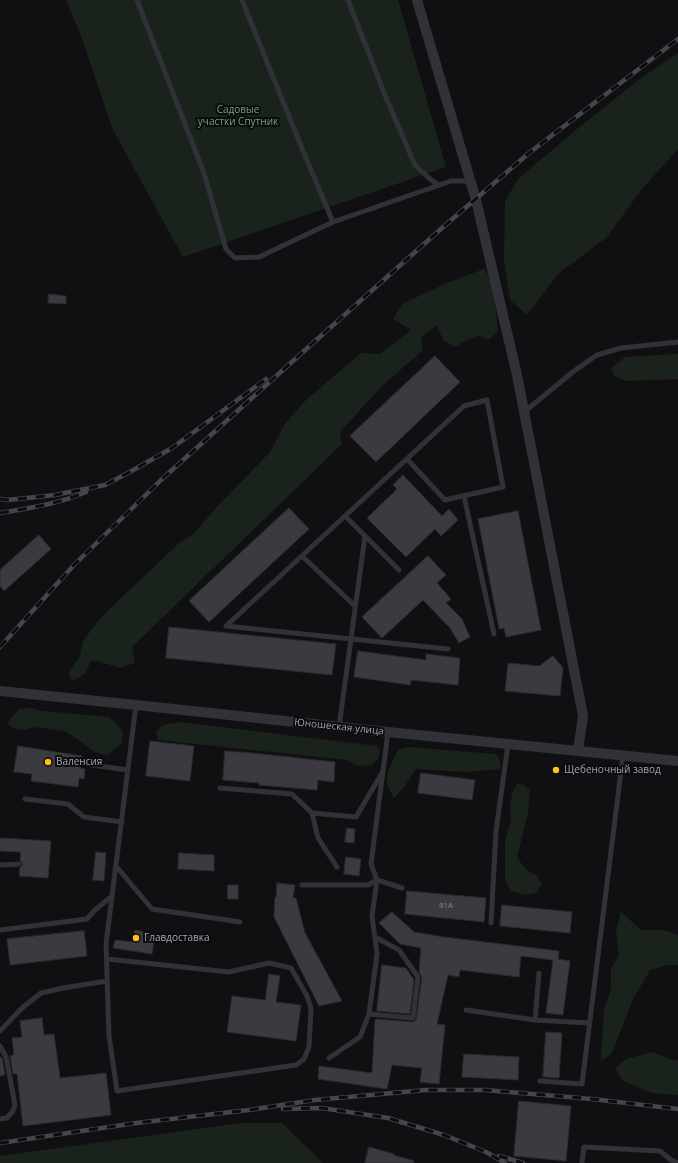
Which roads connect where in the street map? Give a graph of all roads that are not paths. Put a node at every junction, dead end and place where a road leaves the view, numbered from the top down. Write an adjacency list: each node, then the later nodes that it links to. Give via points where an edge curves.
1 (137, 0): 7 (lane, via 204,173 226,249 235,258 259,257)
2 (242, 0): 7 (lane)
3 (348, 0): 6 (lane, via 415,165)
4 (417, 0): 5 (street)
5 (469, 180): 6 (lane); 9 (street)
6 (439, 185): 7 (lane)
7 (333, 222)
8 (678, 342): 9 (lane, via 621,348 597,355)
9 (524, 412): 25 (street, via 583,716)
10 (407, 459): 11 (lane, via 445,500); 11 (lane, via 464,406 487,400 503,487); 12 (lane)
11 (464, 496): 17 (lane)
12 (345, 516): 13 (lane); 14 (lane)
13 (365, 536): 15 (lane); 16 (lane)
14 (302, 556): 16 (lane); 18 (lane, via 226,626)
15 (399, 570)
16 (355, 606): 18 (lane)
17 (494, 634)
18 (350, 639): 19 (lane); 22 (lane)
19 (448, 649)
20 (0, 691): 21 (street, Юношеская улица)
21 (136, 705): 22 (street, Юношеская улица); 29 (lane)
22 (339, 727): 23 (street, Юношеская улица)
23 (388, 732): 24 (street, Юношеская улица); 30 (lane)
24 (508, 744): 25 (street, Юношеская улица); 44 (lane, via 496,832)
25 (578, 751): 26 (street, Юношеская улица)
26 (623, 755): 27 (street, Юношеская улица); 53 (lane)
27 (678, 761)
28 (85, 764): 29 (lane)
29 (128, 770): 34 (lane)
30 (383, 771): 33 (lane, via 356,817); 39 (lane, via 371,864)
31 (220, 788): 33 (lane, via 292,794)
32 (25, 799): 34 (lane, via 68,804 84,817)
33 (312, 813): 38 (lane, via 318,838)
34 (122, 822): 37 (lane)
35 (19, 864): 36 (lane)
36 (0, 865)
37 (116, 866): 42 (lane); 43 (lane, via 152,909)
38 (337, 867)
39 (377, 880): 40 (lane, via 368,885); 41 (lane); 46 (lane, via 372,916)
40 (302, 885)
41 (402, 888)
42 (112, 896): 45 (lane, via 87,920); 47 (lane, via 106,944)
43 (240, 922)
44 (491, 923)
45 (0, 930)
46 (375, 937): 51 (lane, via 377,954); 51 (lane, via 399,950 418,977 412,1018)
47 (107, 959): 49 (lane); 49 (lane, via 229,972 269,963 291,968 311,1008 309,1047 304,1059 296,1065 117,1091 109,1036)
48 (539, 973): 52 (lane)
49 (108, 981): 54 (lane, via 41,993)
50 (466, 1010): 52 (lane)
51 (369, 1014): 56 (lane, via 360,1037)
52 (535, 1020): 53 (lane)
53 (589, 1023): 57 (lane, via 582,1084)
54 (0, 1031)
55 (0, 1046): 58 (lane, via 6,1057 15,1105 7,1118)
56 (329, 1058)
57 (540, 1081)
58 (0, 1119)
59 (582, 1163): 60 (lane, via 584,1146 660,1151)
60 (678, 1163)

